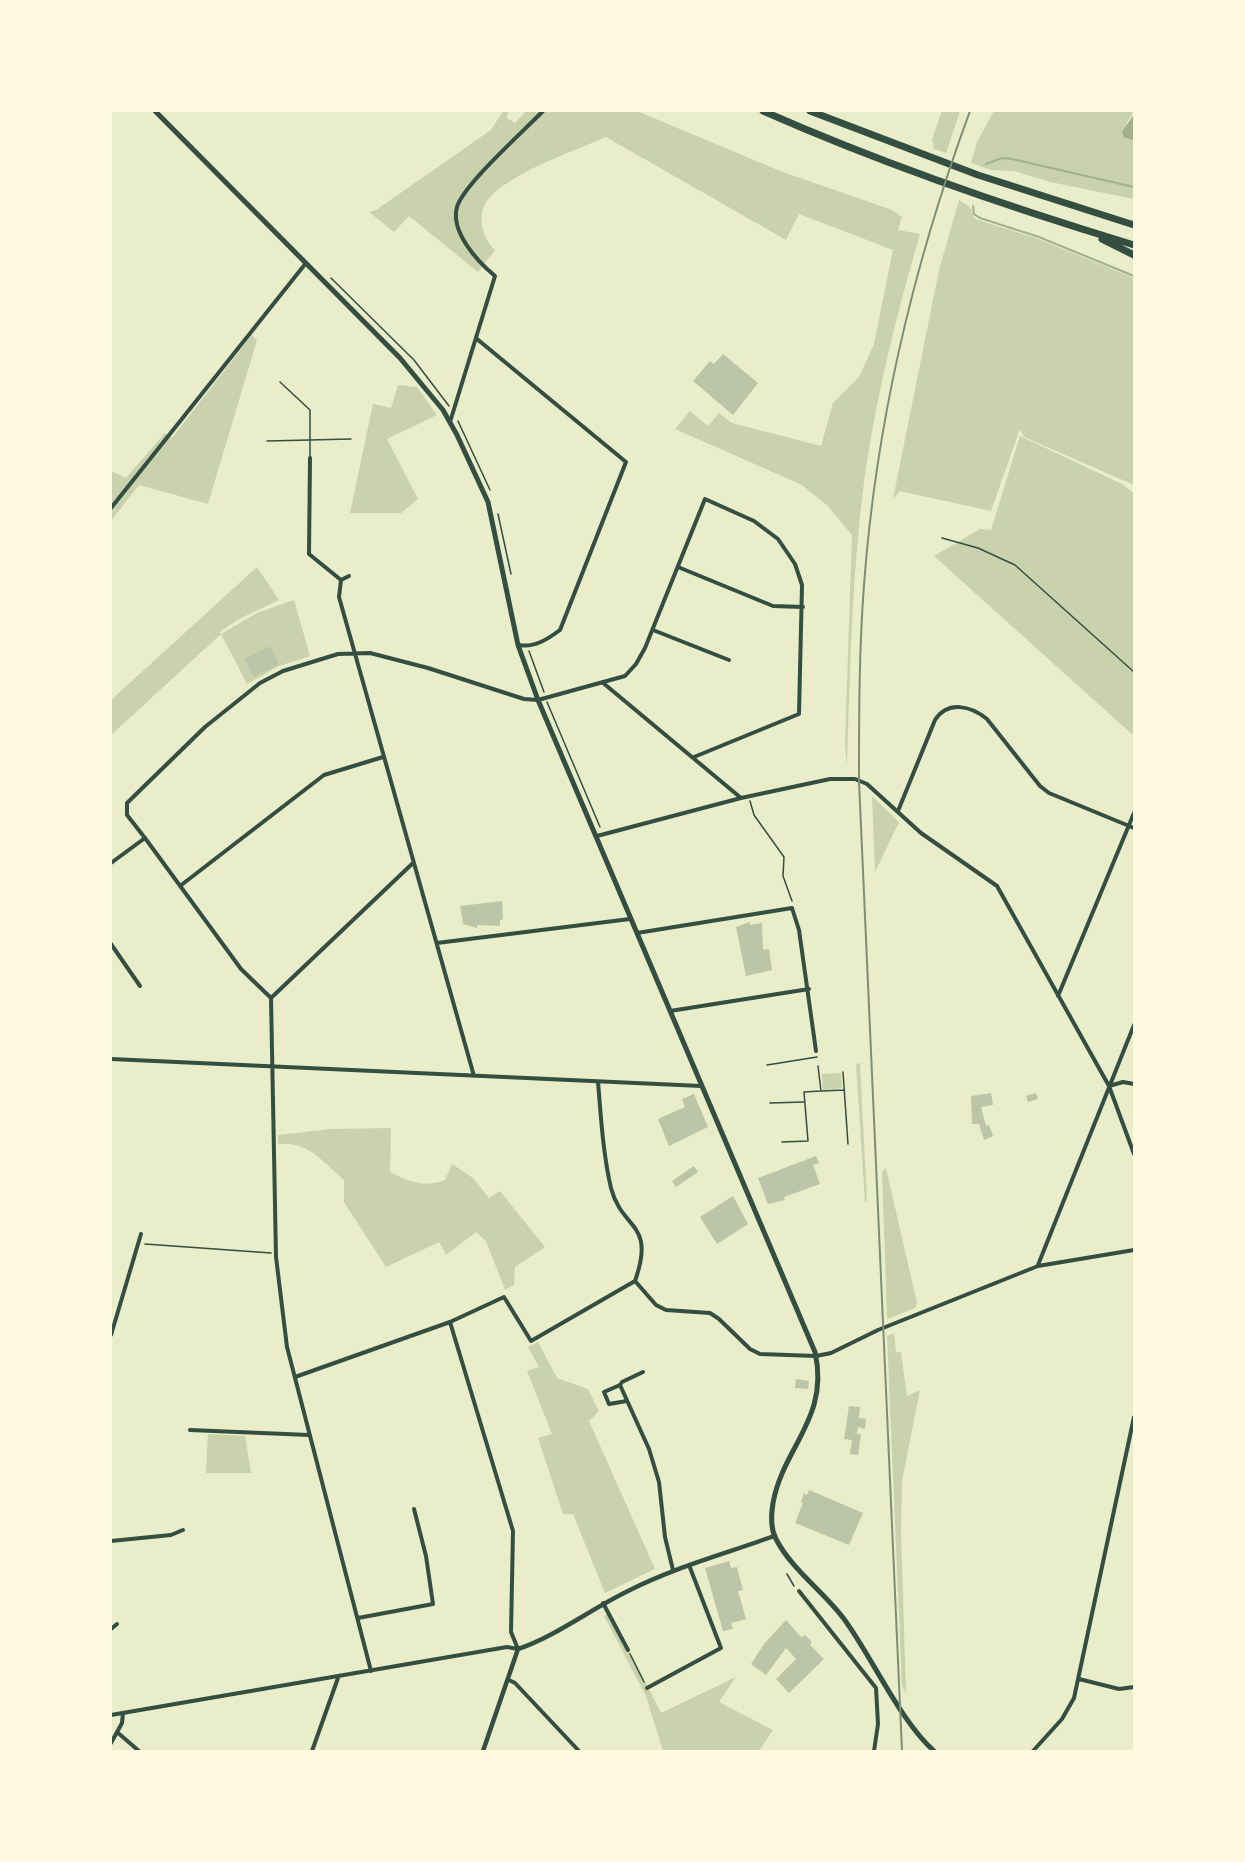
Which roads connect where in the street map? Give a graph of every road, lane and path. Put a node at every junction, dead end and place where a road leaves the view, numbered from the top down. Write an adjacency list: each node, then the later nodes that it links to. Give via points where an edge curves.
1 (155, 111): 9 (main road)
2 (543, 111): 11 (street, via 473,181 457,208 458,227 483,266 495,276)
3 (763, 111): 6 (highway, via 909,170)
4 (810, 111): 5 (highway, via 978,175)
5 (1134, 223)
6 (1086, 231): 7 (highway); 8 (highway)
7 (1134, 245)
8 (1134, 255)
9 (306, 263): 14 (main road, via 400,357); 21 (street)
10 (326, 273): 13 (path, via 414,360)
11 (477, 339): 13 (street); 30 (street, via 626,462 560,630 548,640)
12 (280, 382): 16 (lane, via 310,410)
13 (454, 414): 14 (street); 19 (path)
14 (450, 423): 29 (main road, via 488,502)
15 (351, 439): 16 (lane)
16 (311, 440): 17 (lane); 18 (lane)
17 (267, 441)
18 (310, 458): 26 (street, via 309,554)
19 (492, 496)
20 (496, 507): 25 (path)
21 (111, 508)
22 (942, 538): 33 (path, via 1015,565)
23 (678, 567): 27 (street, via 773,606); 27 (street, via 705,499 754,521 778,539 795,564 802,585); 28 (street)
24 (349, 576): 26 (street)
25 (511, 576)
26 (341, 580): 31 (street, via 339,597)
27 (802, 607): 38 (street, via 799,714)
28 (652, 630): 32 (street); 34 (street, via 636,664 625,676)
29 (518, 645): 30 (street); 36 (main road)
30 (527, 646): 35 (path)
31 (355, 652): 36 (street, via 428,668); 37 (street); 46 (street, via 283,671 252,689 205,727 127,803 127,814)
32 (729, 660)
33 (1134, 672)
34 (602, 682): 35 (street); 38 (street)
35 (546, 698): 36 (street); 45 (path, via 601,826)
36 (538, 700): 45 (main road)
37 (383, 757): 48 (street); 49 (street, via 324,775)
38 (694, 758): 40 (street)
39 (749, 796): 40 (street); 41 (street, via 830,778 855,779 877,791); 50 (path, via 753,815 784,857 783,876)
40 (741, 798): 45 (street)
41 (898, 812): 43 (street, via 935,720 946,710 958,707 978,711 987,719 1040,786 1050,793); 57 (street, via 937,846 997,886)
42 (1134, 813): 43 (street)
43 (1128, 826): 44 (street); 57 (street)
44 (1134, 828)
45 (597, 836): 51 (main road)
46 (144, 838): 47 (street); 49 (street)
47 (111, 863)
48 (412, 863): 53 (street); 58 (street)
49 (180, 886): 58 (street, via 241,969)
50 (792, 908): 52 (street); 56 (street)
51 (630, 919): 52 (main road); 53 (street)
52 (636, 933): 59 (main road)
53 (437, 943): 67 (street)
54 (111, 944): 55 (street)
55 (140, 986)
56 (809, 989): 59 (street); 61 (street)
57 (1058, 997): 71 (street)
58 (271, 998): 64 (street)
59 (670, 1011): 70 (main road)
60 (1134, 1025): 71 (street)
61 (817, 1054): 63 (lane)
62 (111, 1059): 64 (street)
63 (767, 1065)
64 (271, 1066): 67 (street); 82 (street)
65 (818, 1066): 73 (lane)
66 (843, 1072): 72 (lane)
67 (474, 1076): 68 (street)
68 (598, 1082): 70 (street); 84 (street, via 612,1190 640,1234 642,1245)
69 (1134, 1084): 71 (street)
70 (701, 1086): 87 (main road)
71 (1109, 1086): 78 (street); 83 (street)
72 (845, 1090): 73 (lane); 77 (lane)
73 (821, 1091): 74 (lane, via 804,1092)
74 (805, 1102): 75 (lane); 76 (lane, via 808,1141)
75 (770, 1103)
76 (782, 1142)
77 (848, 1144)
78 (1134, 1154)
79 (141, 1234): 80 (street)
80 (138, 1242): 82 (path); 86 (street)
81 (1134, 1250): 83 (street)
82 (275, 1253): 89 (street, via 287,1347)
83 (1038, 1266): 87 (street)
84 (635, 1281): 85 (street, via 531,1341 504,1297); 87 (street, via 656,1305 666,1310 700,1310 719,1319 760,1354)
85 (450, 1322): 89 (street); 107 (street, via 513,1531 511,1632)
86 (111, 1335)
87 (816, 1356): 97 (main road, via 818,1375 813,1411 777,1486 771,1521)
88 (642, 1372): 90 (street)
89 (295, 1377): 94 (street)
90 (620, 1385): 91 (street); 91 (street, via 604,1392 609,1404)
91 (627, 1401): 100 (street, via 650,1449 659,1482 664,1538)
92 (1134, 1417): 111 (street)
93 (190, 1430): 94 (street)
94 (309, 1436): 104 (street)
95 (414, 1509): 104 (street, via 433,1604)
96 (183, 1530): 98 (street, via 171,1535)
97 (774, 1536): 99 (street); 124 (main road, via 788,1559 843,1618 910,1722)
98 (111, 1540)
99 (689, 1565): 100 (street); 114 (street, via 721,1648)
100 (674, 1570): 103 (street)
101 (787, 1574): 102 (path)
102 (799, 1591): 123 (street, via 876,1689 878,1724)
103 (603, 1603): 107 (street, via 534,1644); 108 (street)
104 (358, 1618): 109 (street)
105 (117, 1624): 106 (street)
106 (111, 1629)
107 (518, 1649): 109 (street, via 507,1647); 112 (street)
108 (628, 1650): 114 (path)
109 (371, 1671): 110 (street)
110 (338, 1678): 115 (street); 120 (street)
111 (1079, 1679): 113 (street, via 1119,1689); 125 (street, via 1069,1710)
112 (508, 1680): 121 (street); 122 (street)
113 (1134, 1687)
114 (646, 1689)
115 (123, 1713): 116 (street); 117 (street)
116 (111, 1715)
117 (117, 1732): 118 (street); 119 (street)
118 (111, 1743)
119 (139, 1751)
120 (312, 1751)
121 (483, 1751)
122 (579, 1751)
123 (874, 1751)
124 (934, 1751)
125 (1033, 1751)

